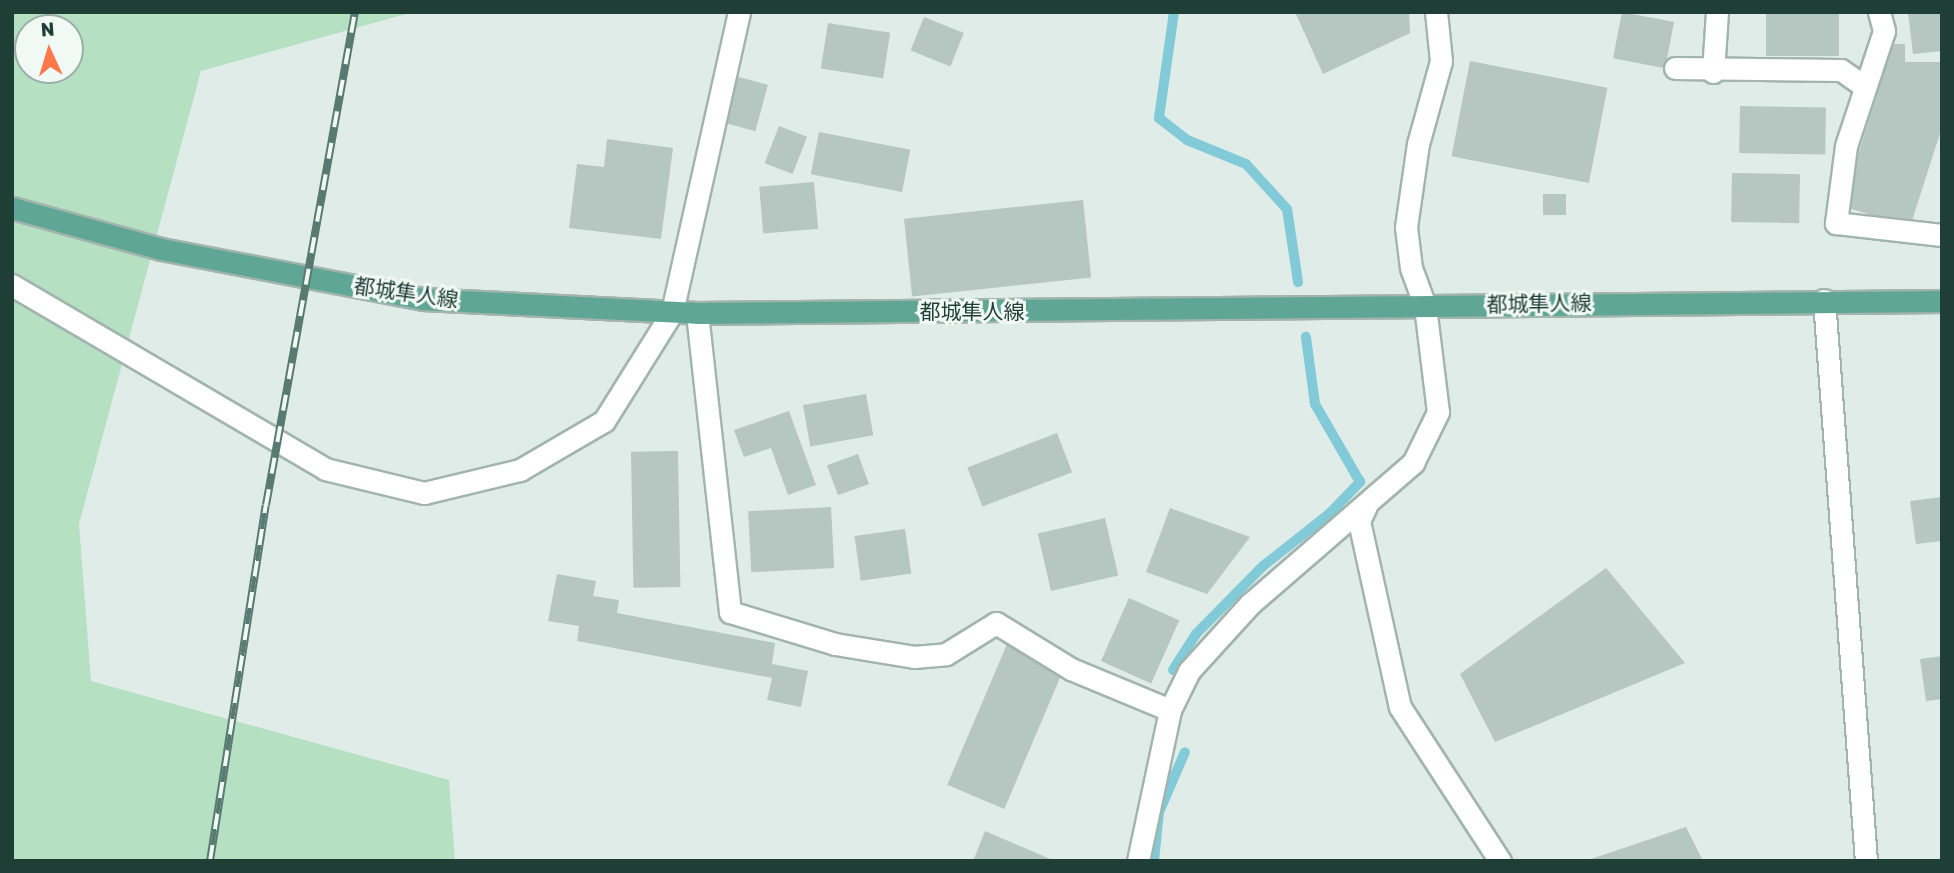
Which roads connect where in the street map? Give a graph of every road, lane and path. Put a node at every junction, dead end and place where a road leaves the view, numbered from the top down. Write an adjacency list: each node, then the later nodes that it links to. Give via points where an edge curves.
1 (739, 12): 14 (street)
2 (1436, 12): 13 (street, via 1441,61 1418,144 1406,228 1411,268)
3 (1717, 12): 6 (street)
4 (1879, 12): 7 (street, via 1884,31)
5 (1675, 68): 6 (street)
6 (1713, 72): 7 (street, via 1841,70)
7 (1865, 87): 9 (street, via 1846,146 1836,223)
8 (12, 208): 14 (main road, 都城隼人線, via 161,249 423,299)
9 (1942, 235)
10 (12, 285): 14 (street, via 325,469 424,493 520,470 604,421)
11 (1824, 300): 12 (main road, 都城隼人線); 13 (main road, 都城隼人線); 20 (street)
12 (1942, 301)
13 (1425, 306): 15 (main road, 都城隼人線); 16 (street, via 1438,411 1413,463)
14 (672, 312): 15 (main road, 都城隼人線)
15 (697, 313): 17 (street, via 730,612 835,644 915,657 946,654 996,623 1071,670)
16 (1366, 506): 17 (street, via 1250,604 1189,671); 19 (street, via 1359,521 1399,707)
17 (1170, 710): 18 (street)
18 (1139, 861)
19 (1500, 861)
20 (1867, 861)

